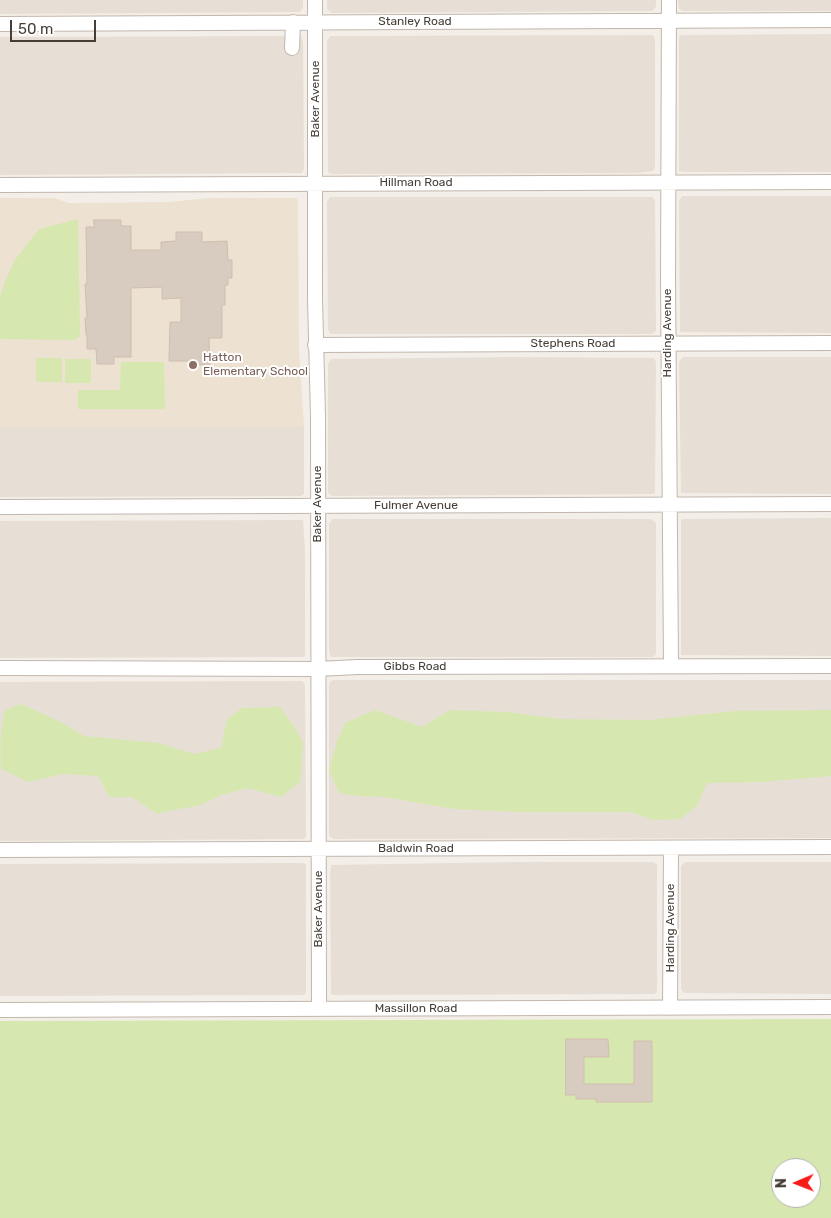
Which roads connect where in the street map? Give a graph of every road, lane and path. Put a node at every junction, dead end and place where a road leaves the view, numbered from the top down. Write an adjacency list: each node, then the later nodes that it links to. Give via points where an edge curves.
1 (315, 0): 5 (street, Baker Avenue)
2 (669, 0): 6 (street, Harding Avenue)
3 (831, 20): 6 (street, Stanley Road)
4 (293, 22): 5 (street, Stanley Road); 7 (street, Stanley Road); 8 (street)
5 (315, 22): 6 (street, Stanley Road); 10 (street, Baker Avenue)
6 (669, 22): 11 (street, Harding Avenue)
7 (0, 24)
8 (292, 48)
9 (831, 182): 11 (street, Hillman Road)
10 (316, 183): 11 (street, Hillman Road); 12 (street, Hillman Road); 15 (street, Baker Avenue)
11 (668, 183): 14 (street, Harding Avenue)
12 (0, 185)
13 (831, 343): 14 (street, Stephens Road)
14 (668, 344): 15 (street, Stephens Road); 17 (street, Harding Avenue)
15 (315, 345): 18 (street, Baker Avenue)
16 (831, 504): 17 (street, Fulmer Avenue)
17 (669, 505): 18 (street, Fulmer Avenue); 20 (street, Harding Avenue)
18 (318, 506): 19 (street, Fulmer Avenue); 23 (street, Baker Avenue)
19 (0, 507)
20 (670, 665): 21 (street, Gibbs Road); 23 (street, Gibbs Road)
21 (831, 666)
22 (0, 668): 23 (street, Gibbs Road)
23 (318, 669): 27 (street, Baker Avenue)
24 (831, 847): 25 (street, Baldwin Road)
25 (671, 849): 27 (street, Baldwin Road); 29 (street, Harding Avenue)
26 (0, 850): 27 (street, Baldwin Road)
27 (318, 850): 30 (street, Baker Avenue)
28 (831, 1007): 29 (street, Massillon Road)
29 (670, 1008): 30 (street, Massillon Road)
30 (319, 1009): 31 (street, Massillon Road)
31 (0, 1010)

